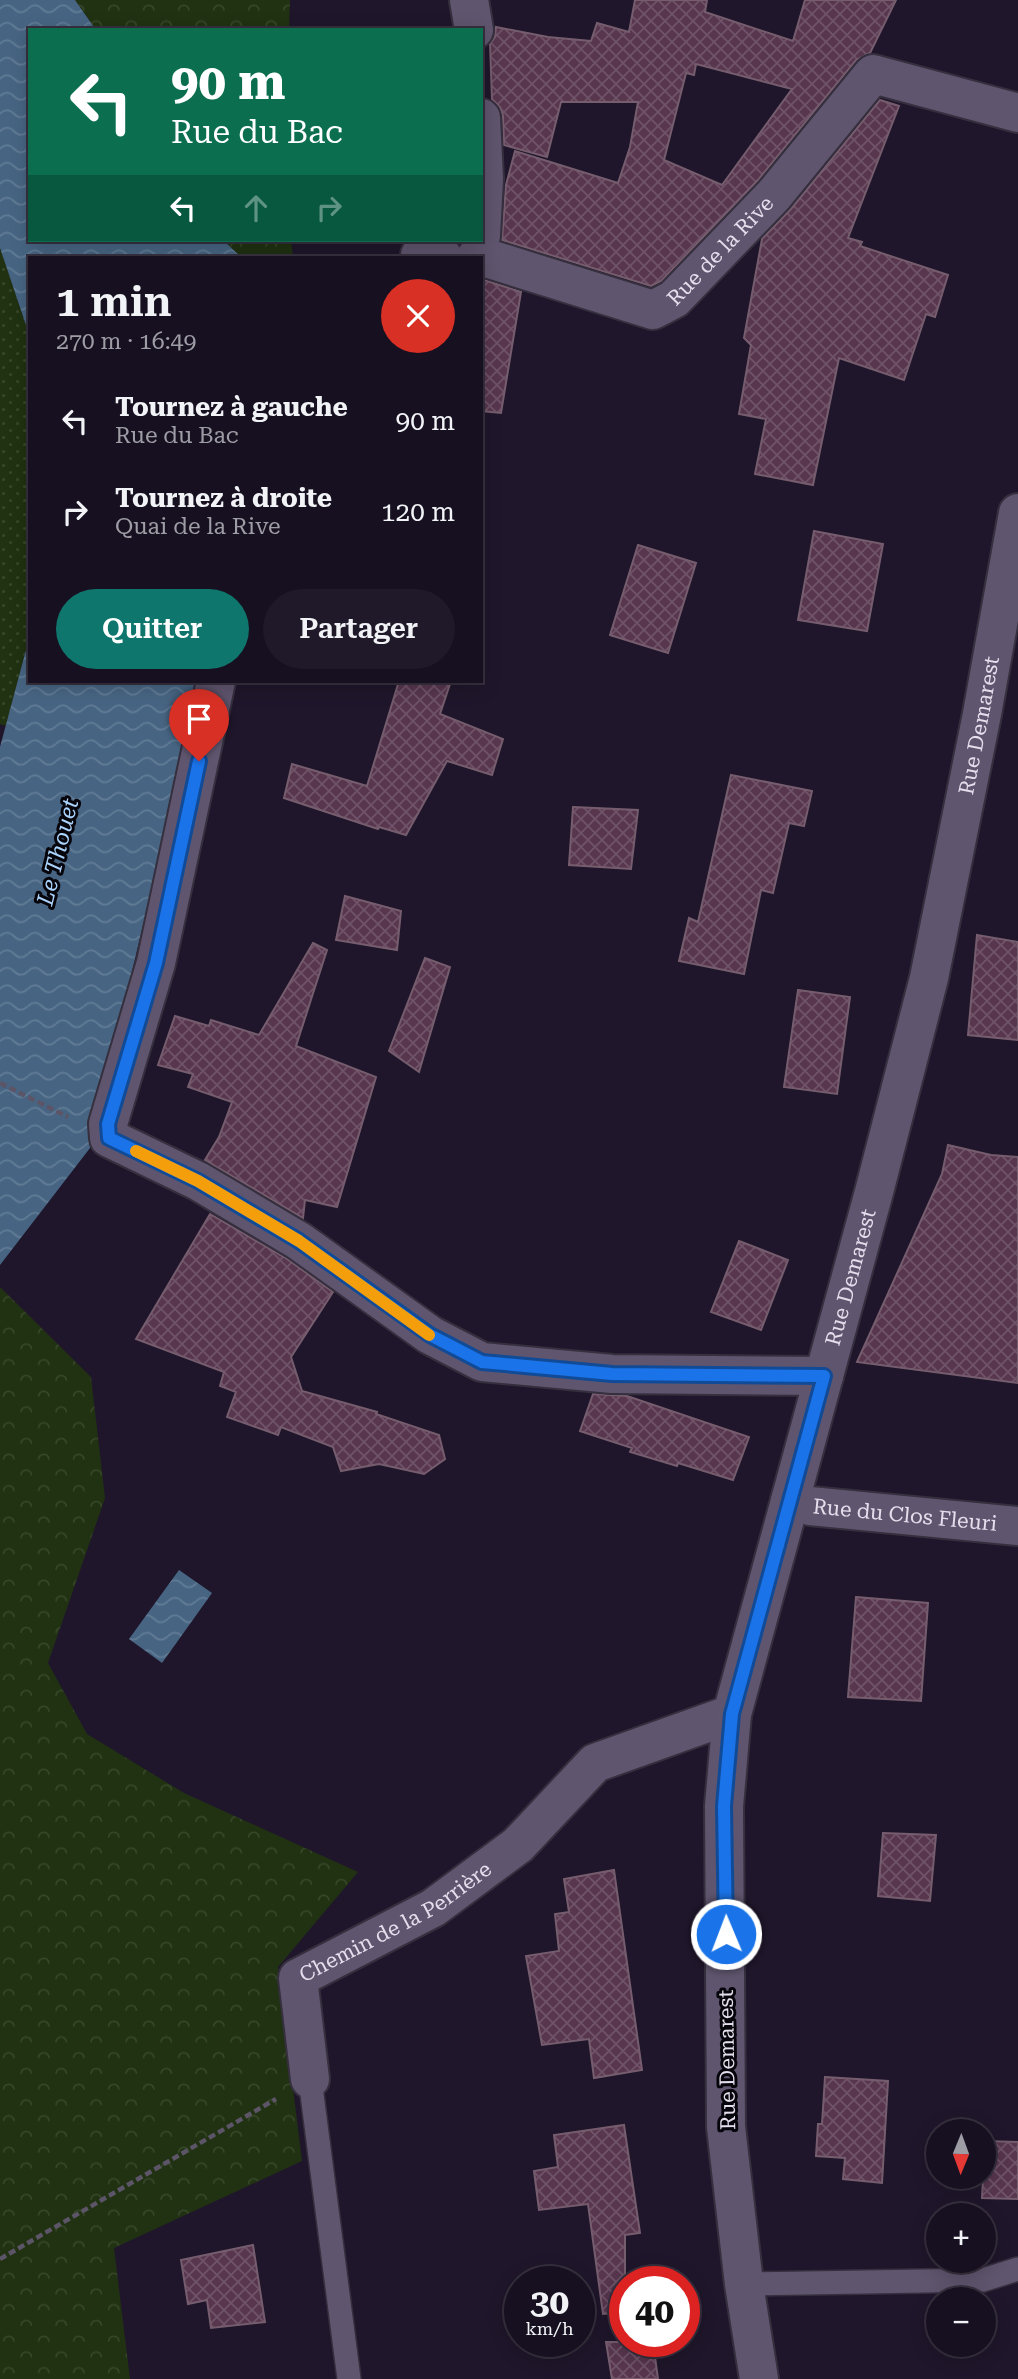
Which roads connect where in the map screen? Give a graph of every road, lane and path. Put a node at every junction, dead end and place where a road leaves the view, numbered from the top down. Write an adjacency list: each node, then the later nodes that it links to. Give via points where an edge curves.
1 (470, 0): 2 (street)
2 (474, 28)
3 (1018, 113): 7 (street, Rue de la Rive, via 873,74 774,195 674,299 653,310)
4 (483, 158): 5 (street)
5 (483, 182)
6 (464, 250): 8 (street, Rue de la Rive)
7 (483, 256)
8 (483, 256)
9 (1018, 513): 13 (street, Rue Demarest, via 929,978)
10 (216, 683): 12 (street, via 156,963 108,1124)
11 (0, 1083): 12 (path)
12 (109, 1138): 13 (street, via 198,1181 299,1241 430,1335 482,1362 612,1374)
13 (824, 1376): 14 (street, Rue Demarest)
14 (790, 1501): 15 (street, Rue du Clos Fleuri); 16 (street, Rue Demarest)
15 (1018, 1526)
16 (732, 1714): 17 (street, Chemin de la Perrière, via 596,1763 519,1845 433,1908 298,1978); 20 (street, Rue Demarest, via 724,1806 726,2127)
17 (310, 2079): 18 (path); 21 (lane)
18 (0, 2259)
19 (1018, 2269): 20 (lane, via 983,2280)
20 (744, 2284): 22 (street, Rue Demarest)
21 (349, 2379)
22 (759, 2379)

